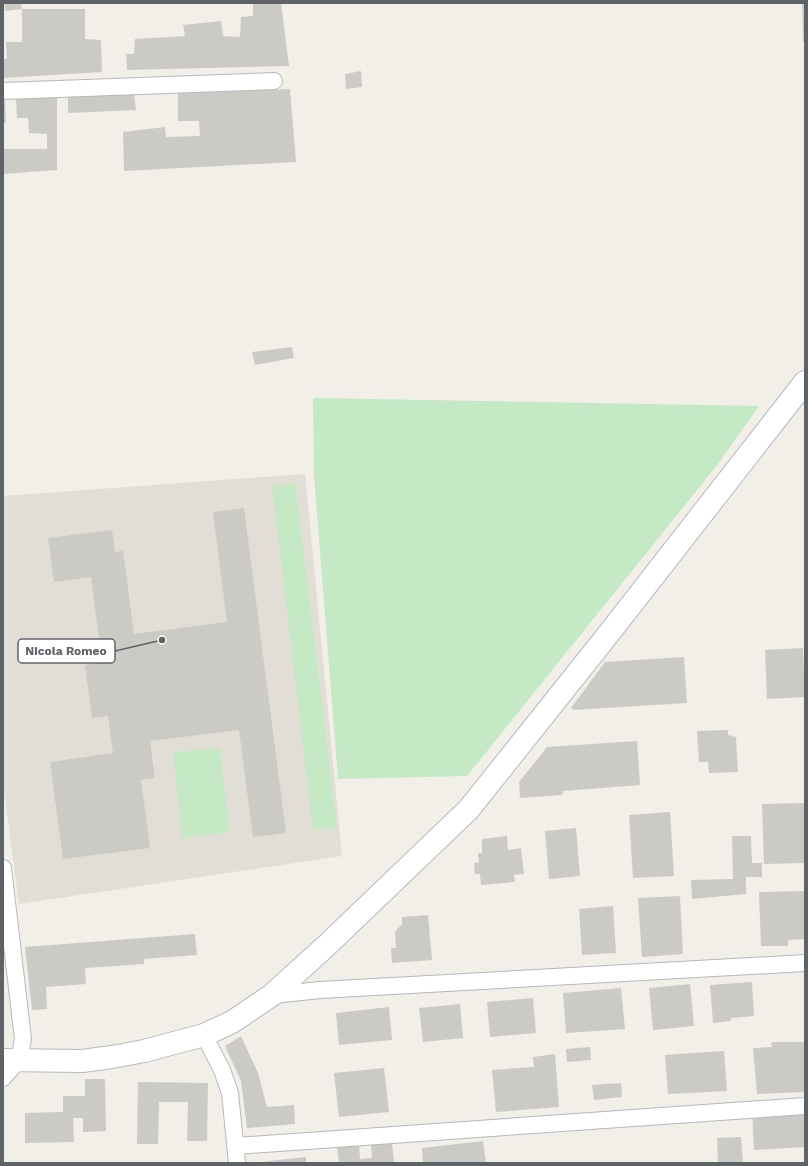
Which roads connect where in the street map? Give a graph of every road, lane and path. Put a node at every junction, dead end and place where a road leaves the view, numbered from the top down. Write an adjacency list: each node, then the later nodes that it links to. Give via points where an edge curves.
1 (274, 81): 2 (street)
2 (3, 91)
3 (805, 382): 7 (street, via 469,809)
4 (3, 868): 5 (street)
5 (8, 944): 9 (street, via 23,1039)
6 (805, 963): 7 (street)
7 (272, 995): 8 (street, via 232,1022)
8 (204, 1035): 9 (street, via 144,1051 82,1061); 12 (street, via 222,1070 230,1093)
9 (11, 1060): 10 (street)
10 (3, 1078)
11 (805, 1106): 12 (street)
12 (235, 1146): 13 (street)
13 (237, 1163)

